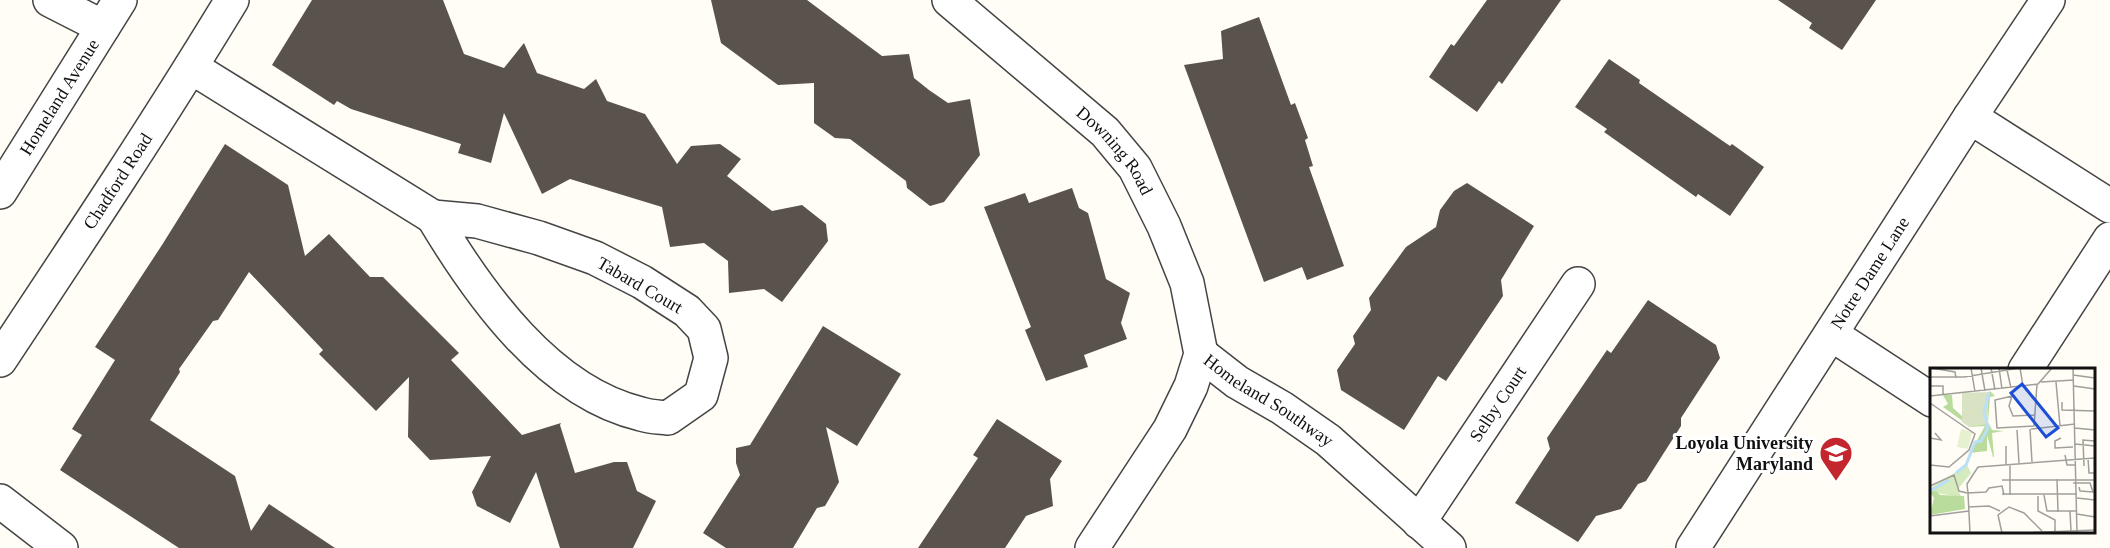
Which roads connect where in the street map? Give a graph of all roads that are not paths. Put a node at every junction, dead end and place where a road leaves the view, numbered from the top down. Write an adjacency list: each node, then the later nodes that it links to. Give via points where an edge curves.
1 (50, 0): 5 (street)
2 (232, 0): 6 (street, Chadford Road)
3 (949, 0): 14 (street, Downing Road, via 1105,132 1136,168 1187,284)
4 (2048, 0): 7 (street, Notre Dame Lane)
5 (111, 14): 8 (street, Homeland Avenue)
6 (191, 67): 10 (street, Tabard Court); 15 (street, Chadford Road)
7 (1970, 117): 9 (street); 13 (street, Notre Dame Lane)
8 (0, 192)
9 (2110, 206)
10 (433, 217): 10 (street, Tabard Court, via 455,254 528,347 573,384 617,407 668,418 701,395 711,358 704,329 687,310 595,258 477,221)
11 (2110, 239): 16 (street)
12 (1578, 284): 19 (street, Selby Court)
13 (1831, 334): 17 (street); 23 (street, Notre Dame Lane)
14 (1201, 354): 19 (street, Homeland Southway, via 1328,440); 21 (street, Homeland Southway, via 1170,429)
15 (0, 360)
16 (2026, 368)
17 (1930, 399)
18 (0, 501): 20 (street)
19 (1419, 522): 22 (street, Homeland Southway)
20 (61, 548)
21 (1092, 548)
22 (1449, 548)
23 (1693, 548)

